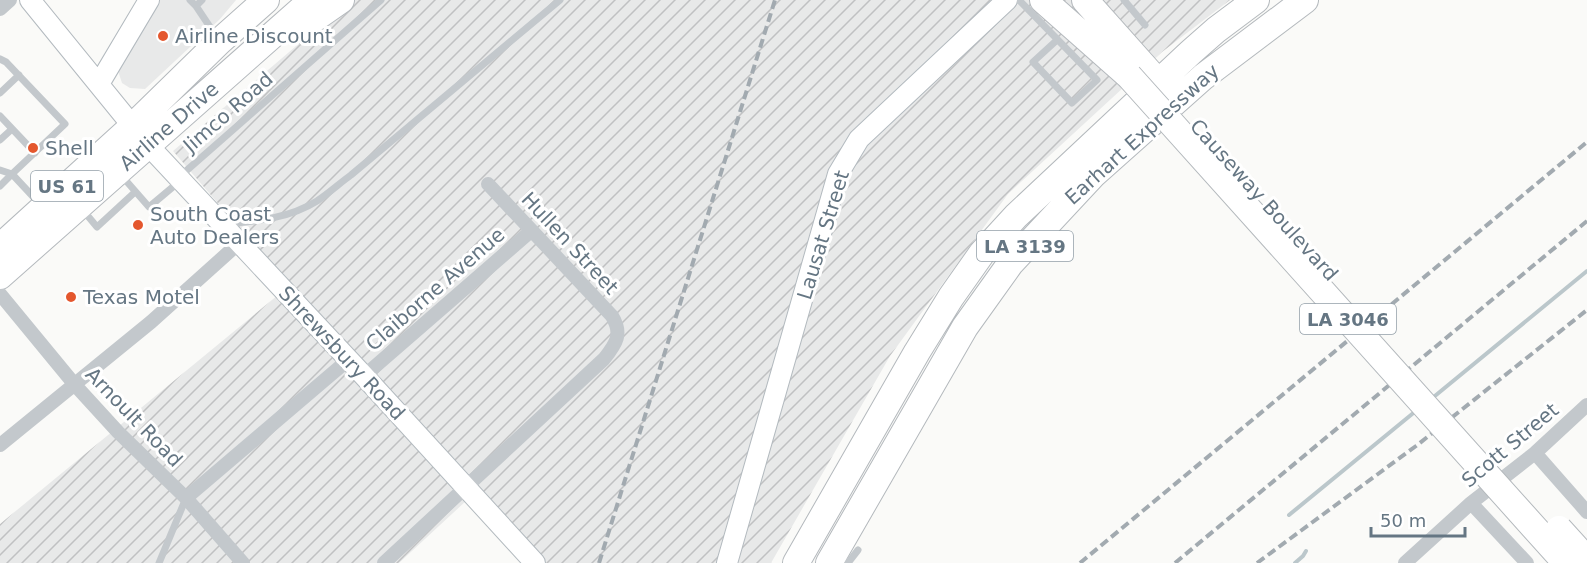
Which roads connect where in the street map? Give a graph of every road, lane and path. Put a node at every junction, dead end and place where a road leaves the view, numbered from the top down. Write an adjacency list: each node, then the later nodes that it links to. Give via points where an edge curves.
1 (10, 0): 21 (street)
2 (30, 0): 29 (street, Shrewsbury Road)
3 (149, 0): 29 (street)
4 (190, 0): 20 (lane)
5 (250, 0): 24 (highway)
6 (266, 0): 24 (highway, Airline Drive / US 61)
7 (312, 0): 26 (highway, Airline Drive / US 61)
8 (341, 0): 26 (highway)
9 (381, 0): 39 (lane, Jimco Road)
10 (560, 0): 45 (lane, via 315,202 267,220)
11 (1007, 0): 67 (street, Lausat Street, via 859,139 838,174)
12 (1019, 0): 23 (lane)
13 (1043, 0): 27 (highway)
14 (1062, 0): 27 (highway)
15 (1085, 0): 27 (highway, Causeway Boulevard / LA 3046)
16 (1097, 0): 27 (highway)
17 (1124, 0): 22 (lane)
18 (1256, 0): 68 (highway, Earhart Expressway / LA 3139, via 1191,52 1016,216 982,253 917,352)
19 (1305, 0): 69 (highway, Earhart Expressway / LA 3139, via 1195,84 1094,174 1010,264 965,327)
20 (199, 3): 24 (lane)
21 (0, 9)
22 (1145, 25)
23 (1057, 40): 23 (lane, via 1033,62 1072,103 1097,80)
24 (220, 41): 33 (highway, Airline Drive / US 61)
25 (3, 60): 28 (lane)
26 (241, 63): 33 (highway, Airline Drive / US 61)
27 (1139, 74): 62 (highway, Causeway Boulevard / LA 3046, bridge); 73 (highway, Causeway Boulevard / LA 3046, bridge)
28 (19, 75): 30 (lane); 35 (lane, via 65,124)
29 (99, 84): 33 (street, Shrewsbury Road)
30 (0, 93)
31 (0, 116): 32 (lane)
32 (12, 129): 34 (lane); 35 (lane)
33 (140, 135): 37 (highway, Airline Drive / US 61); 39 (street, Shrewsbury Road); 44 (highway, Airline Drive / US 61)
34 (0, 140)
35 (35, 153): 38 (lane)
36 (0, 170): 38 (lane)
37 (117, 171): 42 (lane); 43 (highway, Airline Drive / US 61)
38 (12, 174): 41 (lane); 44 (lane)
39 (178, 178): 42 (lane, Jimco Road, via 149,207); 45 (street, Shrewsbury Road)
40 (488, 184): 46 (street, Hullen Street)
41 (0, 186)
42 (135, 192): 43 (lane, via 97,227)
43 (79, 205): 49 (highway, Airline Drive / US 61)
44 (44, 207): 48 (highway, Airline Drive / US 61)
45 (221, 224): 47 (street, Shrewsbury Road)
46 (531, 231): 52 (street, Claiborne Avenue); 57 (street, Hullen Street, via 612,316 619,333 604,358)
47 (239, 243): 51 (street, Shrewsbury Road); 53 (street)
48 (0, 247)
49 (0, 276)
50 (0, 294): 53 (street, Arnoult Road)
51 (348, 360): 52 (street, Shrewsbury Road); 58 (street, Claiborne Avenue)
52 (364, 376): 57 (street, Shrewsbury Road)
53 (75, 385): 55 (street); 58 (street, Arnoult Road)
54 (1587, 405): 56 (street, Scott Street)
55 (0, 445)
56 (1535, 453): 59 (street, Scott Street); 60 (street)
57 (466, 487): 65 (street); 66 (street, Shrewsbury Road)
58 (186, 498): 63 (lane); 64 (street, Arnoult Road)
59 (1471, 504): 71 (street, Scott Street); 72 (street)
60 (1587, 512)
61 (858, 550): 70 (lane)
62 (1587, 560)
63 (159, 563)
64 (243, 563)
65 (384, 563)
66 (535, 563)
67 (727, 563)
68 (796, 563)
69 (829, 563)
70 (848, 563)
71 (1405, 563)
72 (1527, 563)
73 (1566, 563)

